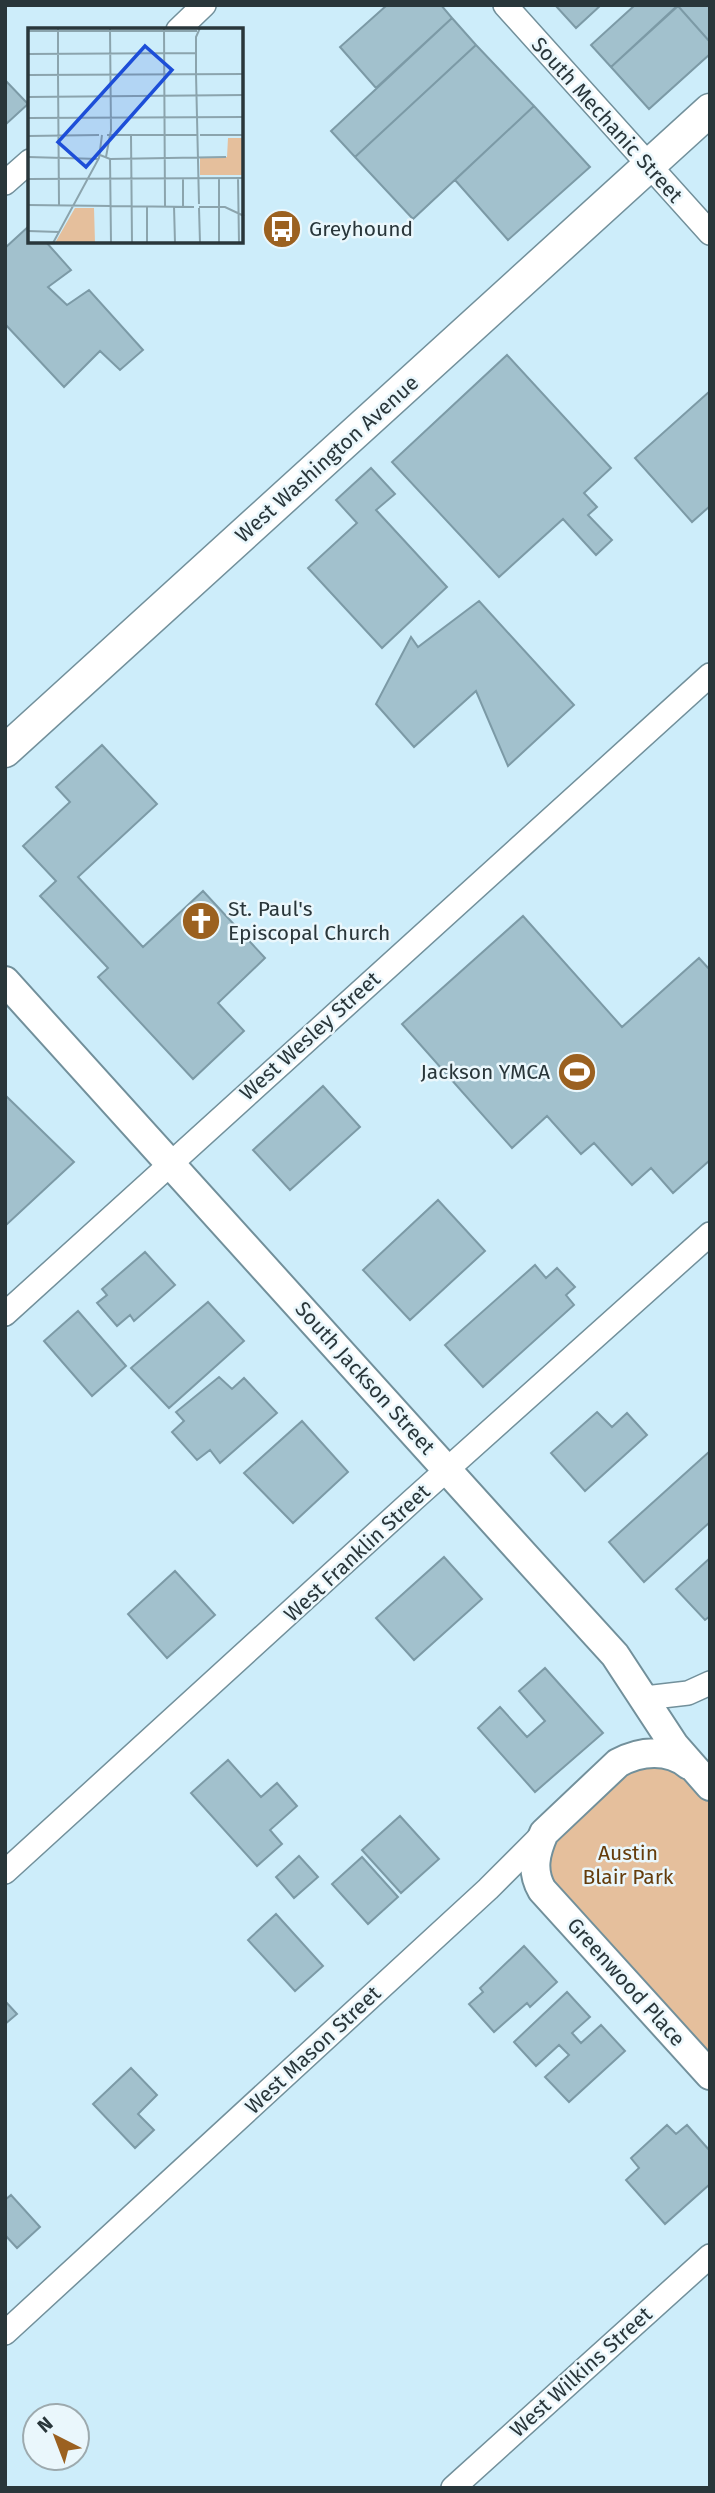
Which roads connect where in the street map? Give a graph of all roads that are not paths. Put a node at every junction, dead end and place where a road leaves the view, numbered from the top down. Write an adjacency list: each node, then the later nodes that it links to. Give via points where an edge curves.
1 (204, 5): 3 (street)
2 (505, 5): 6 (street, South Mechanic Street)
3 (180, 28)
4 (710, 110): 6 (main road, West Washington Avenue)
5 (28, 163): 7 (street)
6 (649, 168): 8 (street, South Mechanic Street); 10 (main road, West Washington Avenue)
7 (5, 183)
8 (710, 233)
9 (710, 675): 12 (street, West Wesley Street)
10 (5, 751)
11 (5, 981): 12 (street, South Jackson Street)
12 (171, 1162): 14 (street, West Wesley Street); 15 (street, South Jackson Street)
13 (710, 1234): 15 (street, West Franklin Street)
14 (5, 1314)
15 (448, 1470): 17 (street, South Jackson Street, via 603,1639); 21 (street, West Franklin Street)
16 (710, 1684): 17 (street, via 688,1693)
17 (645, 1698): 18 (street, West Mason Street, via 641,1730); 19 (street, South Jackson Street, via 674,1745)
18 (618, 1763): 19 (street, West Mason Street, via 654,1753 679,1757); 20 (street, West Mason Street)
19 (702, 1777)
20 (544, 1833): 22 (street, West Mason Street); 23 (street, via 535,1869)
21 (5, 1872)
22 (488, 1889): 23 (street, via 525,1884); 26 (street, West Mason Street)
23 (542, 1890): 24 (street, Greenwood Place)
24 (710, 2075)
25 (710, 2256): 27 (street, West Wilkins Street)
26 (5, 2333)
27 (453, 2488)

